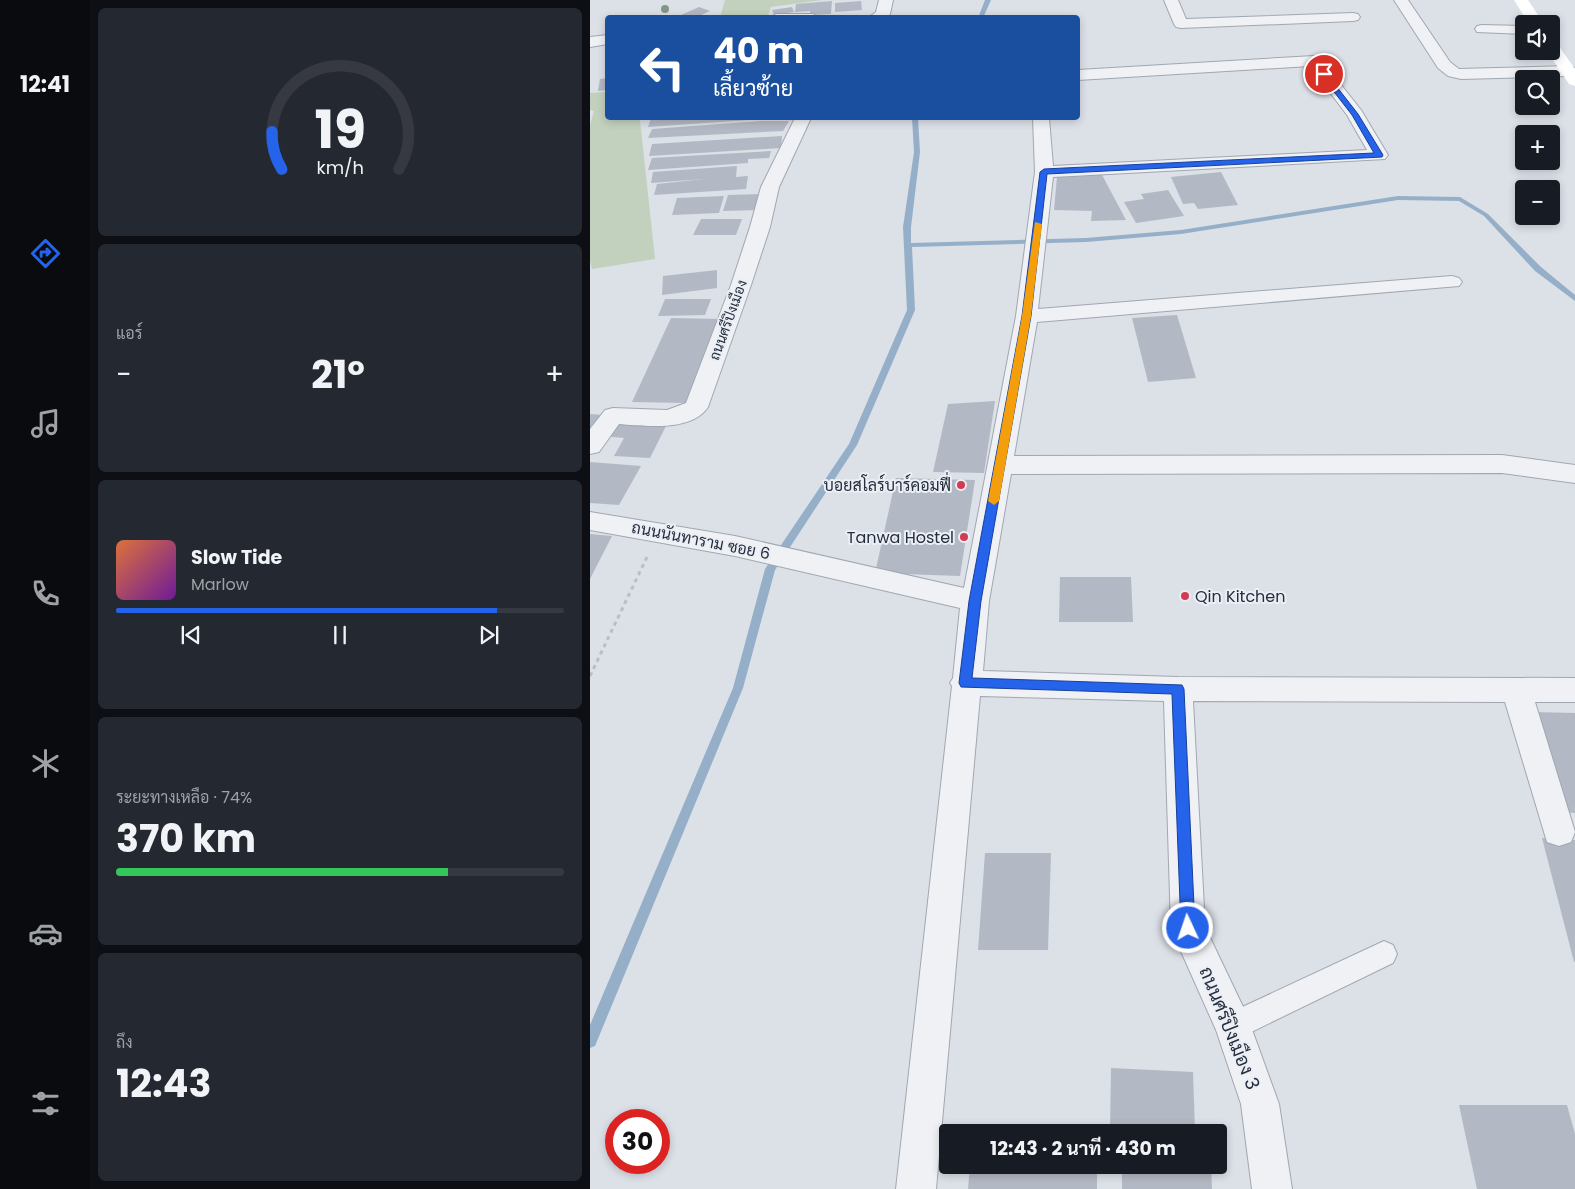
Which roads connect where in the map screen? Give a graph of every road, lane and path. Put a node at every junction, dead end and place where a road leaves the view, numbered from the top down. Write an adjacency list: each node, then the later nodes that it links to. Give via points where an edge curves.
1 (886, 0): 5 (street)
2 (1172, 0): 7 (street, via 1181,24)
3 (1401, 0): 14 (street, via 1444,65 1454,72)
4 (1521, 0): 6 (street)
5 (881, 15)
6 (1531, 15)
7 (1353, 17)
8 (1482, 29): 9 (street)
9 (1515, 30)
10 (605, 40): 11 (street)
11 (590, 42)
12 (1560, 58): 14 (street)
13 (1080, 75): 17 (street, via 1314,61 1355,114 1379,155)
14 (1572, 76)
15 (802, 120): 20 (street, ถนนศรีปิงเมือง, via 770,187 741,285 696,406 671,419 613,416)
16 (1041, 120): 17 (street)
17 (1044, 172): 19 (street)
18 (1452, 282): 19 (street)
19 (1027, 316): 21 (street)
20 (590, 446)
21 (1000, 465): 22 (street, via 1502,464); 25 (street)
22 (1575, 474)
23 (590, 520): 24 (street, ถนนนันทาราม ซอย 6)
24 (659, 530): 25 (street, ถนนนันทาราม ซอย 6, via 734,544); 26 (path)
25 (975, 601): 27 (street)
26 (590, 676)
27 (965, 683): 28 (street); 34 (street)
28 (1178, 689): 29 (street); 33 (street, ถนนศรีปิงเมือง 3, via 1188,928)
29 (1516, 690): 30 (street); 31 (street)
30 (1575, 690)
31 (1559, 831)
32 (1384, 954): 33 (lane)
33 (1233, 1026): 35 (street, ถนนศรีปิงเมือง 3, via 1260,1104)
34 (916, 1189)
35 (1272, 1189)

